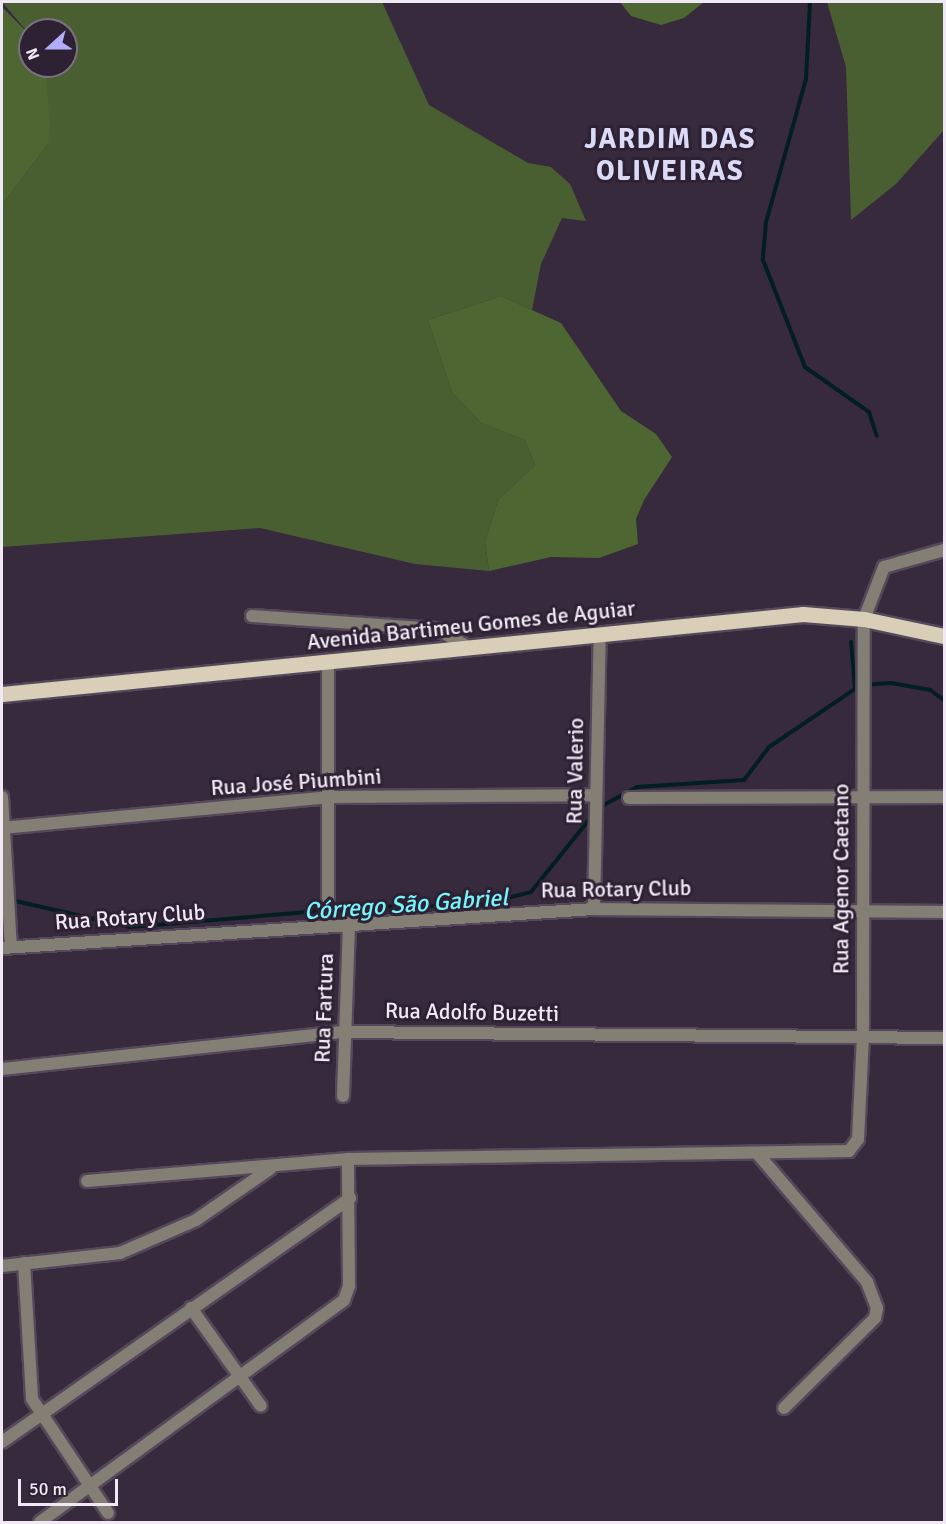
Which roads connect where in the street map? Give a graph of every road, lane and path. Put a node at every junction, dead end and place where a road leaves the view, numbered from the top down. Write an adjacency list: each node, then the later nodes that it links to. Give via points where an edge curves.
1 (945, 550): 3 (street, via 884,567)
2 (252, 616): 6 (street, via 437,629)
3 (864, 619): 4 (main road, Avenida Bartimeu Gomes de Aguiar, via 803,614); 5 (main road, Avenida Bartimeu Gomes de Aguiar); 11 (street, Rua Agenor Caetano)
4 (600, 634): 6 (main road, Avenida Bartimeu Gomes de Aguiar); 13 (street, Rua Valerio)
5 (945, 636)
6 (466, 646): 7 (main road, Avenida Bartimeu Gomes de Aguiar)
7 (328, 663): 8 (main road, Avenida Bartimeu Gomes de Aguiar); 10 (street)
8 (2, 694)
9 (2, 797): 15 (street)
10 (331, 797): 13 (street, Rua José Piumbini); 15 (street, Rua José Piumbini); 16 (street)
11 (862, 797): 12 (street); 14 (street); 17 (street, Rua Agenor Caetano)
12 (945, 797)
13 (594, 798): 18 (street, Rua Valerio)
14 (629, 798)
15 (3, 828): 21 (street, via 8,907)
16 (328, 898)
17 (861, 908): 18 (street, Rua Rotary Club); 19 (street, Rua Rotary Club); 23 (street, Rua Agenor Caetano)
18 (594, 909): 20 (street, Rua Rotary Club)
19 (945, 912)
20 (349, 922): 21 (street, Rua Rotary Club); 22 (street, Rua Fartura)
21 (6, 947)
22 (343, 1032): 23 (street, Rua Adolfo Buzetti); 25 (street, Rua Adolfo Buzetti); 26 (street, Rua Fartura)
23 (862, 1037): 24 (street, Rua Adolfo Buzetti); 27 (street, Rua Agenor Caetano, via 858,1139 841,1154)
24 (945, 1038)
25 (2, 1069)
26 (343, 1096)
27 (757, 1153): 28 (street); 37 (street, via 867,1282 877,1308 875,1318)
28 (348, 1159): 29 (street); 31 (street)
29 (271, 1168): 30 (street); 32 (street, via 196,1220 142,1245 87,1259)
30 (87, 1181)
31 (350, 1198): 34 (street); 35 (street, via 344,1300)
32 (24, 1263): 33 (street); 38 (street, via 28,1380)
33 (2, 1266)
34 (190, 1308): 35 (street); 38 (street)
35 (240, 1376): 36 (street); 40 (street)
36 (261, 1406)
37 (784, 1408)
38 (39, 1416): 39 (street); 40 (street)
39 (2, 1442)
40 (89, 1486): 41 (street); 42 (street)
41 (108, 1513)
42 (40, 1522)

